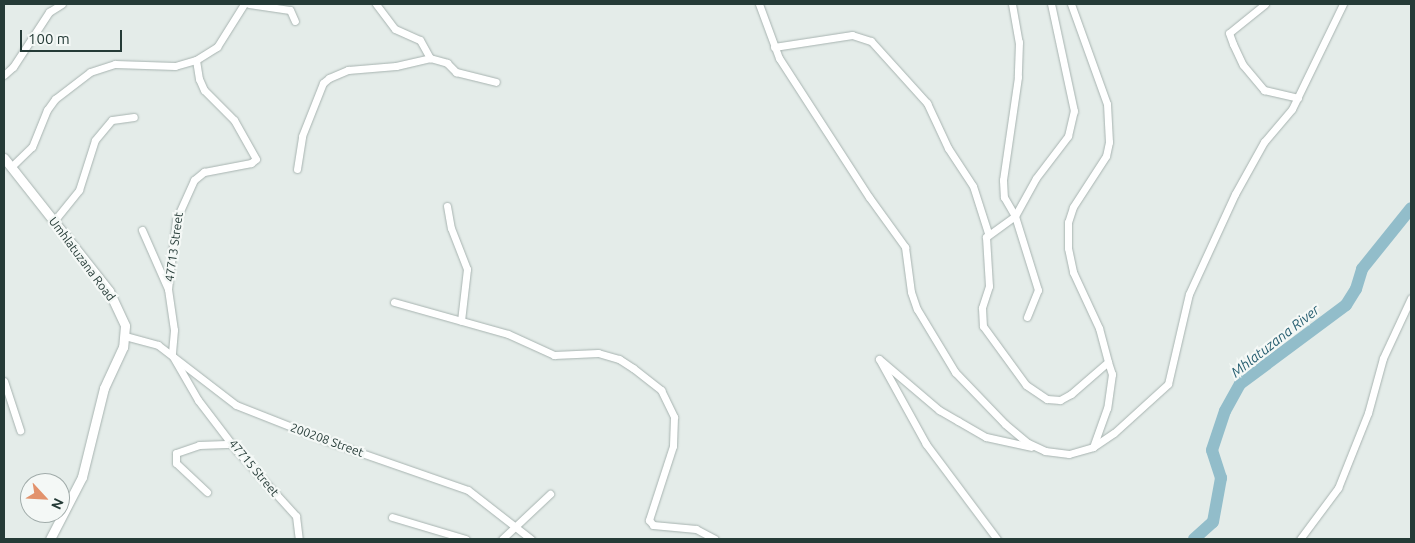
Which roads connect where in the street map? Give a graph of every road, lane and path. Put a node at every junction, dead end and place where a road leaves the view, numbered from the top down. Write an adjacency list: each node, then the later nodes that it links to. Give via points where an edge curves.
1 (62, 4): 11 (street)
2 (244, 4): 15 (street, via 220,43)
3 (249, 4): 12 (street, via 290,10)
4 (376, 4): 14 (street, via 395,29 420,40)
5 (759, 4): 13 (street)
6 (1012, 4): 24 (street, via 1019,42 1018,77 1003,180 1004,196)
7 (1051, 4): 24 (street, via 1074,99 1072,124 1060,149 1036,178)
8 (1071, 4): 35 (street, via 1107,104 1109,142 1103,162 1073,207 1068,222 1068,248 1073,272 1100,328)
9 (1265, 4): 18 (street, via 1229,33 1243,65 1264,90)
10 (1343, 4): 18 (street)
11 (52, 6): 16 (street, via 13,68)
12 (295, 21)
13 (774, 47): 27 (street, via 852,35 871,41 927,103 948,148 973,186); 42 (street, via 869,197 905,247 911,292 917,309 956,372 1005,424)
14 (430, 58): 17 (street, via 447,63 456,72); 22 (street, via 396,66 353,69 322,83 302,136)
15 (196, 60): 21 (street, via 175,66 115,64 90,72 56,99 47,110 32,147); 28 (street, 47713 Street, via 204,90 224,108 248,140 256,162 204,172 194,180 176,220)
16 (4, 75)
17 (496, 82)
18 (1298, 98): 41 (street, via 1247,171 1189,294 1168,384 1134,418)
19 (134, 117): 25 (street, via 112,120 95,140 79,190)
20 (4, 158): 21 (street, Umhlatuzana Road)
21 (11, 167): 25 (street, Umhlatuzana Road)
22 (297, 169)
23 (447, 206): 32 (street, via 451,228 467,269)
24 (1015, 216): 27 (street); 31 (street, via 1038,290)
25 (54, 221): 33 (street, Umhlatuzana Road, via 109,291 121,314)
26 (142, 230): 28 (street)
27 (988, 233): 35 (street, via 989,286 982,308 983,326 1026,386 1040,397 1060,400)
28 (168, 289): 34 (street, via 174,330)
29 (1411, 298): 54 (street, via 1383,358 1368,413 1338,488)
30 (394, 302): 32 (street)
31 (1027, 317)
32 (461, 321): 52 (street, via 508,334 554,355 609,355 633,368 661,390 671,405 676,427 667,469 649,520 653,525 696,529)
33 (125, 336): 34 (street, 200208 Street, via 158,345); 47 (street, Umhlatuzana Road, via 120,356 104,388 82,477)
34 (172, 355): 37 (street, 200208 Street); 38 (street, 47715 Street)
35 (1108, 362): 41 (street, via 1112,374 1107,408)
36 (4, 381): 39 (street)
37 (206, 385): 38 (street); 46 (street, 200208 Street, via 257,414 456,484 484,500)
38 (198, 400): 40 (street, 47715 Street)
39 (20, 430)
40 (233, 444): 43 (street, via 199,445 176,453 176,463); 48 (street, 47715 Street, via 296,516)
41 (1093, 447): 42 (street, via 1069,454)
42 (1036, 448): 53 (street, via 980,434 939,410 879,359 926,444)
43 (207, 492)
44 (550, 494): 46 (street)
45 (392, 517): 49 (street)
46 (516, 525): 50 (street); 51 (street, 200208 Street)
47 (50, 539)
48 (299, 539)
49 (466, 539)
50 (502, 539)
51 (532, 539)
52 (715, 539)
53 (997, 539)
54 (1300, 539)

